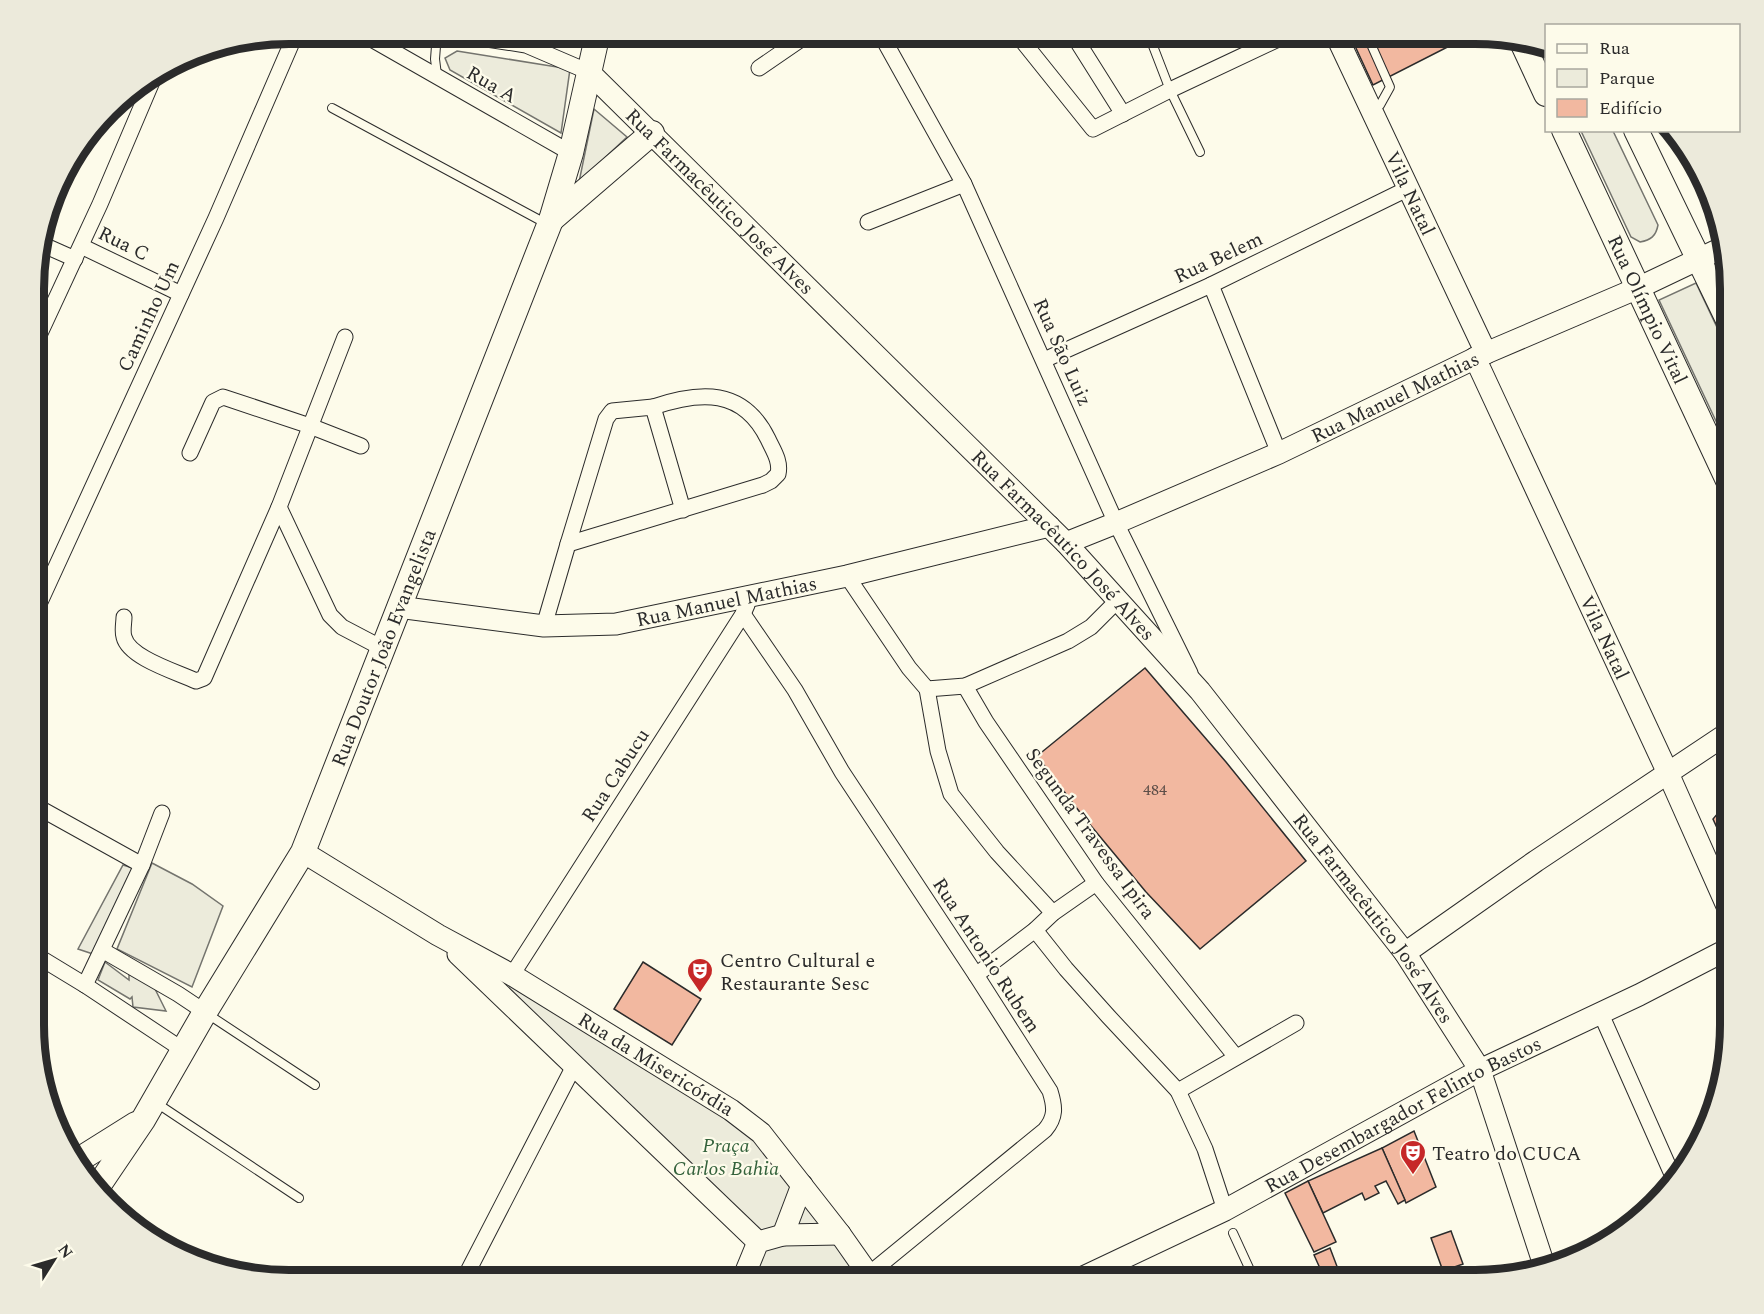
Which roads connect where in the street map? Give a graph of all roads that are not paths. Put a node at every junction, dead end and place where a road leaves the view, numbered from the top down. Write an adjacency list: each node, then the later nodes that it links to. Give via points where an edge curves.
1 (291, 44): 39 (street, Caminho Um)
2 (380, 44): 17 (street, Rua A)
3 (436, 44): 17 (lane)
4 (520, 44): 16 (street, Rua A)
5 (595, 44): 16 (main road, Rua Doutor João Evangelista)
6 (794, 44): 15 (street)
7 (886, 44): 29 (street, Rua São Luiz)
8 (1025, 44): 23 (street, via 1092,128)
9 (1079, 44): 23 (street)
10 (1152, 44): 19 (lane)
11 (1268, 44): 19 (street)
12 (1340, 44): 22 (street, Vila Natal)
13 (1371, 44): 22 (lane, via 1390,87 1380,105)
14 (1525, 48): 20 (main road)
15 (759, 68)
16 (589, 72): 26 (street, Rua Farmacêutico José Alves); 28 (main road, Rua Doutor João Evangelista)
17 (437, 76): 28 (street, Rua A)
18 (149, 87): 35 (street)
19 (1170, 90): 23 (street); 27 (lane)
20 (1545, 92)
21 (332, 108): 31 (lane)
22 (1371, 111): 30 (street, Vila Natal)
23 (1123, 114)
24 (1565, 132): 38 (main road, Rua Olímpio Vital)
25 (1637, 132): 36 (main road)
26 (652, 133): 31 (main road); 54 (street, Rua Farmacêutico José Alves)
27 (1200, 152)
28 (571, 153): 31 (main road, Rua Doutor João Evangelista)
29 (964, 184): 32 (street); 44 (street, Rua São Luiz)
30 (1407, 189): 37 (street, Rua Belem); 43 (street, Vila Natal)
31 (550, 222): 61 (main road, Rua Doutor João Evangelista)
32 (868, 222)
33 (47, 245): 35 (street, Rua C)
34 (1717, 250): 36 (street, Rua Manuel Mathias)
35 (78, 253): 39 (street, Rua C); 41 (street)
36 (1698, 259): 38 (street, Rua Manuel Mathias); 40 (main road)
37 (1210, 285): 44 (street, Rua Belem); 49 (street)
38 (1638, 288): 43 (street, Rua Manuel Mathias); 50 (main road, Rua Olímpio Vital)
39 (180, 294): 58 (street, Caminho Um)
40 (1720, 304)
41 (44, 325)
42 (345, 337): 46 (street)
43 (1480, 356): 49 (street, Rua Manuel Mathias); 69 (street, Vila Natal)
44 (1044, 360): 53 (street, Rua São Luiz)
45 (653, 406): 52 (street); 52 (street, via 690,397 721,397 735,402 758,421 780,466 776,477 763,485); 56 (street, via 612,411 607,417)
46 (310, 426): 47 (street); 48 (street, via 223,397 213,402); 51 (street)
47 (361, 446)
48 (190, 453)
49 (1279, 453): 53 (street, Rua Manuel Mathias)
50 (1720, 464)
51 (279, 507): 62 (street, via 202,679 196,681 133,650 123,635); 64 (street, via 330,615 342,627)
52 (683, 510): 56 (street)
53 (1116, 523): 55 (street, Rua Manuel Mathias); 67 (street, Rua São Luiz)
54 (1049, 526): 55 (street, Rua Farmacêutico José Alves); 57 (street, Rua Manuel Mathias)
55 (1066, 543): 59 (street, Rua Farmacêutico José Alves)
56 (568, 544): 63 (street)
57 (847, 576): 60 (street, Rua Manuel Mathias); 66 (street)
58 (44, 593)
59 (1118, 600): 65 (street, via 1091,627 1068,641); 67 (street, Rua Farmacêutico José Alves)
60 (747, 605): 63 (street, Rua Manuel Mathias, via 616,624); 83 (street, Rua Cabucu); 84 (street, Rua Antonio Rubem, via 842,772)
61 (398, 608): 63 (street, Rua Manuel Mathias); 64 (main road, Rua Doutor João Evangelista)
62 (124, 617)
63 (544, 626)
64 (382, 648): 72 (main road, Rua Doutor João Evangelista)
65 (965, 686): 66 (street); 74 (street, Segunda Travessa Ipira)
66 (927, 689): 76 (street, via 938,751 951,794)
67 (1200, 691): 80 (street, Rua Farmacêutico José Alves)
68 (1720, 738): 69 (street)
69 (1667, 771): 75 (street, Vila Natal); 80 (street)
70 (44, 811): 73 (street)
71 (162, 813): 73 (street)
72 (303, 852): 78 (street, Rua da Misericórdia); 86 (main road, Rua Doutor João Evangelista)
73 (142, 866): 79 (street)
74 (1096, 883): 76 (street); 90 (street, Segunda Travessa Ipira)
75 (1720, 890)
76 (1053, 913): 77 (street)
77 (1035, 930): 84 (street); 94 (street, via 1065,969)
78 (438, 934): 83 (street, Rua da Misericórdia); 91 (street, Rua da Misericórdia)
79 (102, 950): 85 (street); 86 (street)
80 (1405, 954): 92 (street, Rua Farmacêutico José Alves)
81 (1720, 954): 87 (street, Rua Desembargador Felinto Bastos)
82 (44, 960): 85 (street)
83 (512, 975): 99 (street, Rua da Misericórdia, via 731,1110 761,1133)
84 (976, 975): 110 (street, Rua Antonio Rubem, via 1050,1091 1055,1105 1052,1121)
85 (85, 985): 89 (street)
86 (205, 1012): 89 (main road, Rua Doutor João Evangelista); 93 (lane)
87 (1601, 1014): 92 (street, Rua Desembargador Felinto Bastos); 97 (street)
88 (1296, 1023): 90 (street)
89 (183, 1050): 95 (main road, Rua Doutor João Evangelista)
90 (1236, 1057): 94 (street)
91 (574, 1066): 105 (street, Rua da Misericórdia); 107 (street)
92 (1480, 1070): 101 (street, Rua Desembargador Felinto Bastos); 106 (street, Rua Farmacêutico José Alves)
93 (315, 1085)
94 (1178, 1091): 101 (street, via 1205,1149)
95 (149, 1110): 96 (main road); 98 (main road, Rua Doutor João Evangelista); 100 (lane)
96 (82, 1157)
97 (1671, 1173)
98 (101, 1183)
99 (802, 1185): 103 (street); 104 (street, Rua da Misericórdia)
100 (299, 1198)
101 (1225, 1210): 111 (street, Rua Desembargador Felinto Bastos)
102 (1233, 1233): 112 (lane)
103 (783, 1234): 104 (street); 105 (street)
104 (840, 1234): 109 (street, Rua da Misericórdia)
105 (758, 1242): 108 (street)
106 (1543, 1261)
107 (470, 1270)
108 (747, 1270)
109 (866, 1270)
110 (879, 1270)
111 (1098, 1270)
112 (1250, 1270)

